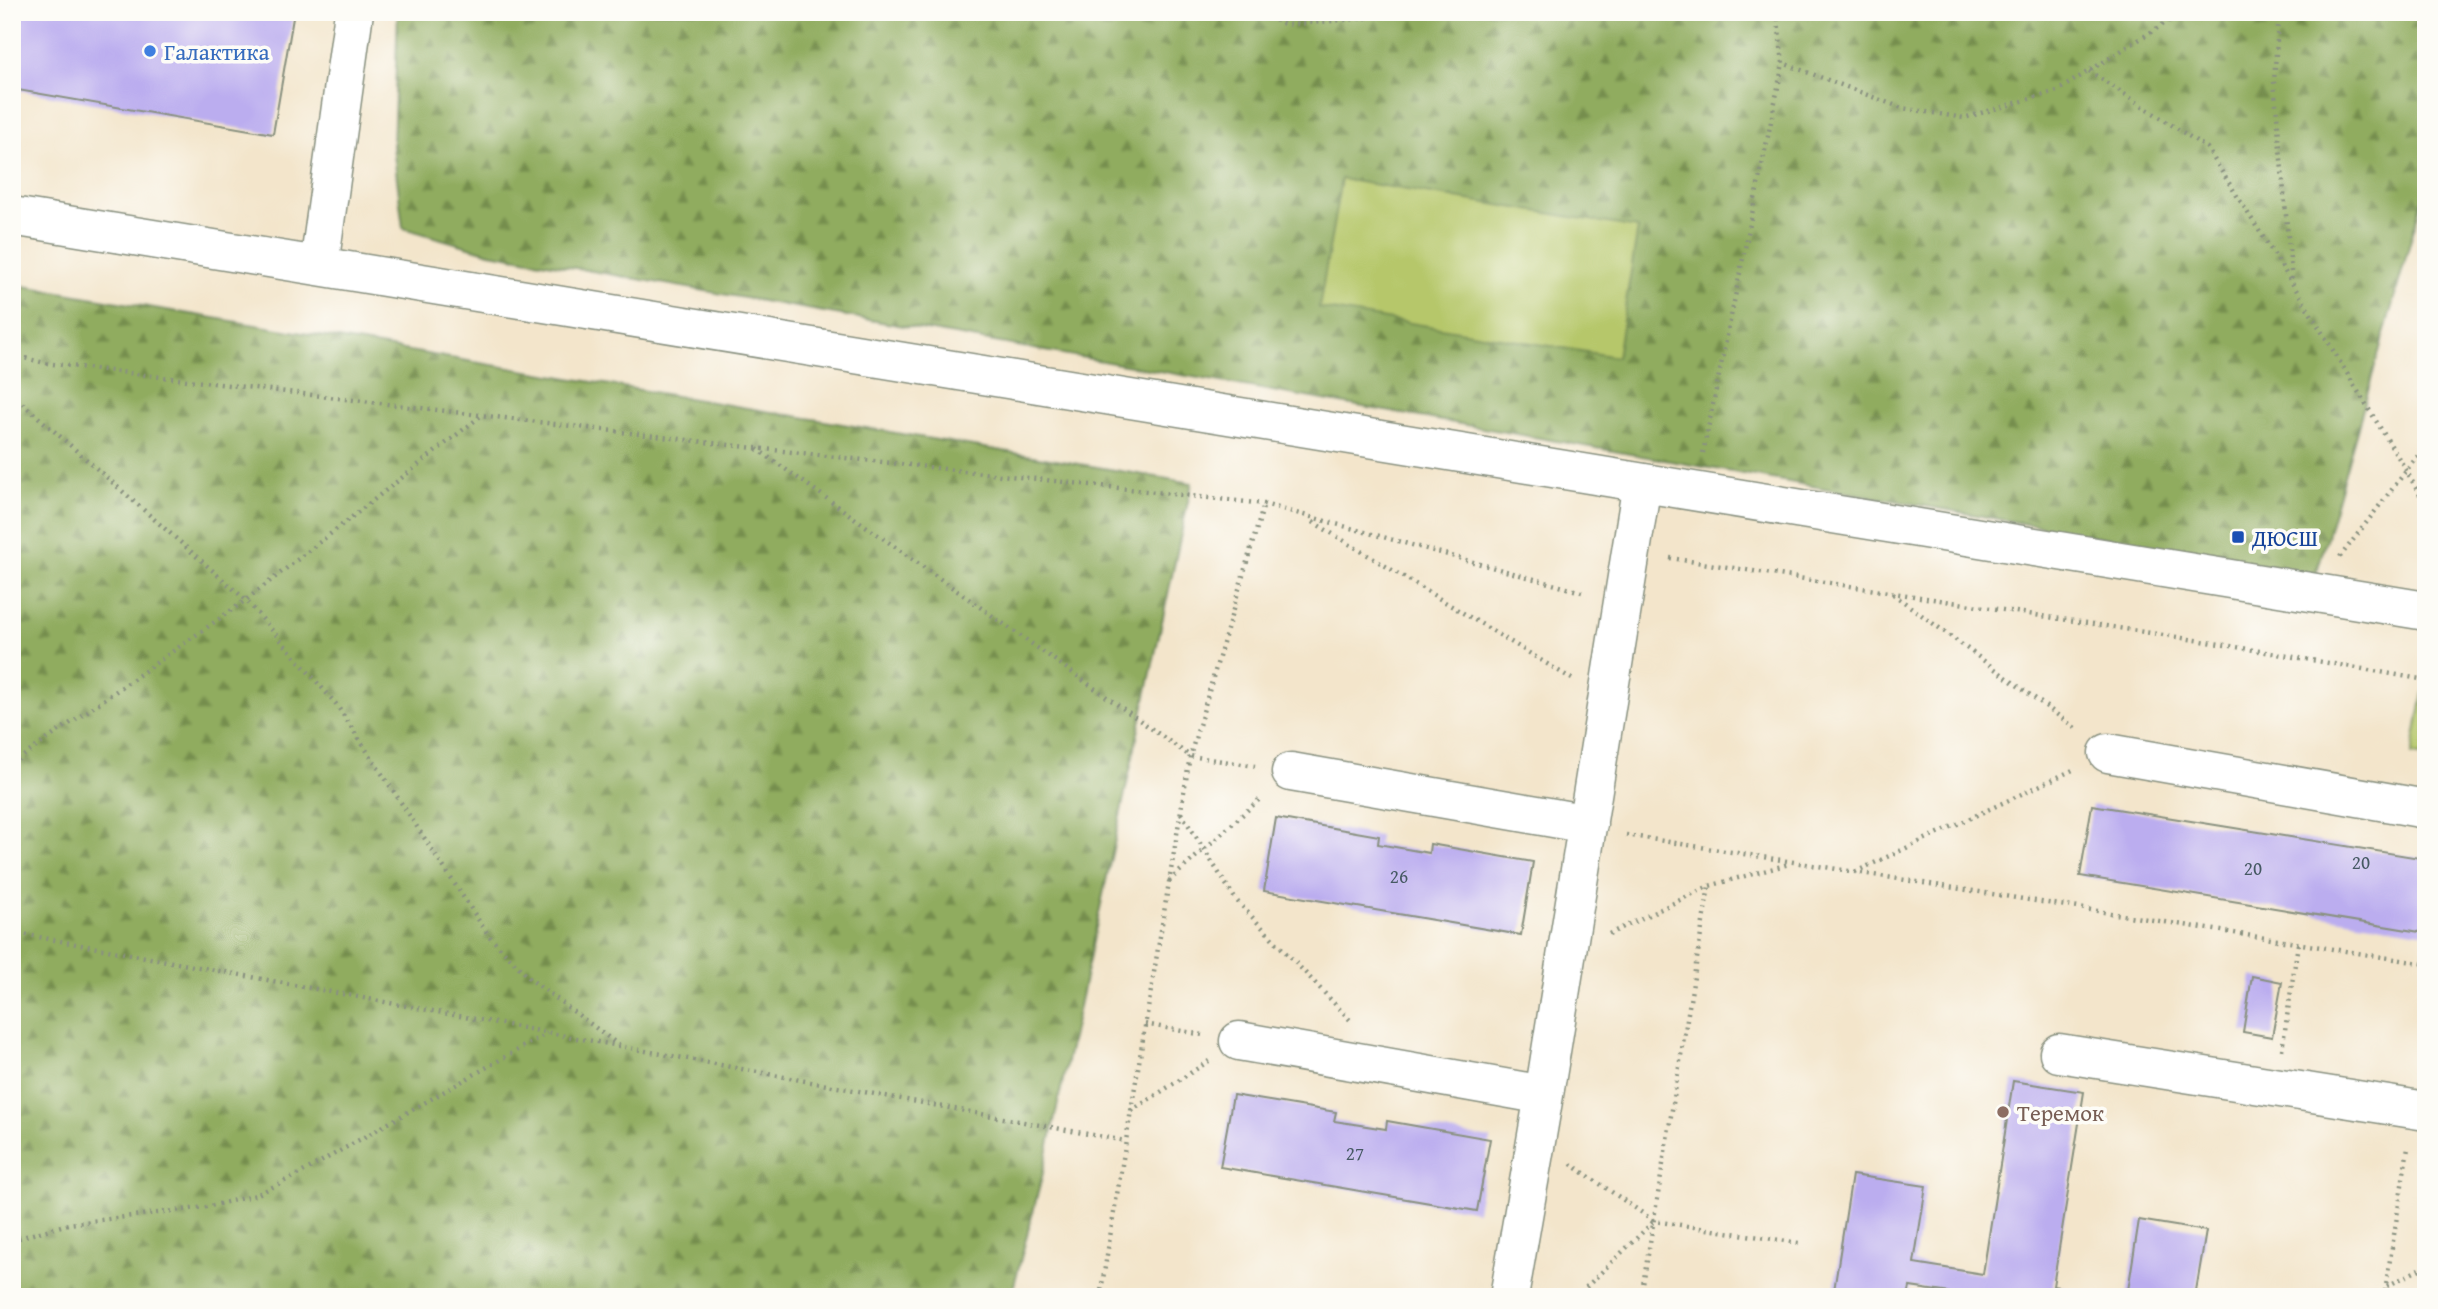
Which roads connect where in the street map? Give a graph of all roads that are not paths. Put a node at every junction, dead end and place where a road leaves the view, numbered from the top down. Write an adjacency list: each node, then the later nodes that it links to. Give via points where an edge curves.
1 (354, 12): 3 (street)
2 (12, 216): 3 (street)
3 (319, 266): 4 (street)
4 (1642, 483): 5 (street); 9 (street)
5 (2426, 611)
6 (2108, 753): 8 (street)
7 (1291, 772): 9 (street)
8 (2426, 809)
9 (1588, 824): 12 (street)
10 (1239, 1041): 12 (street)
11 (2059, 1053): 13 (street)
12 (1544, 1095): 14 (street)
13 (2420, 1110)
14 (1509, 1297)

